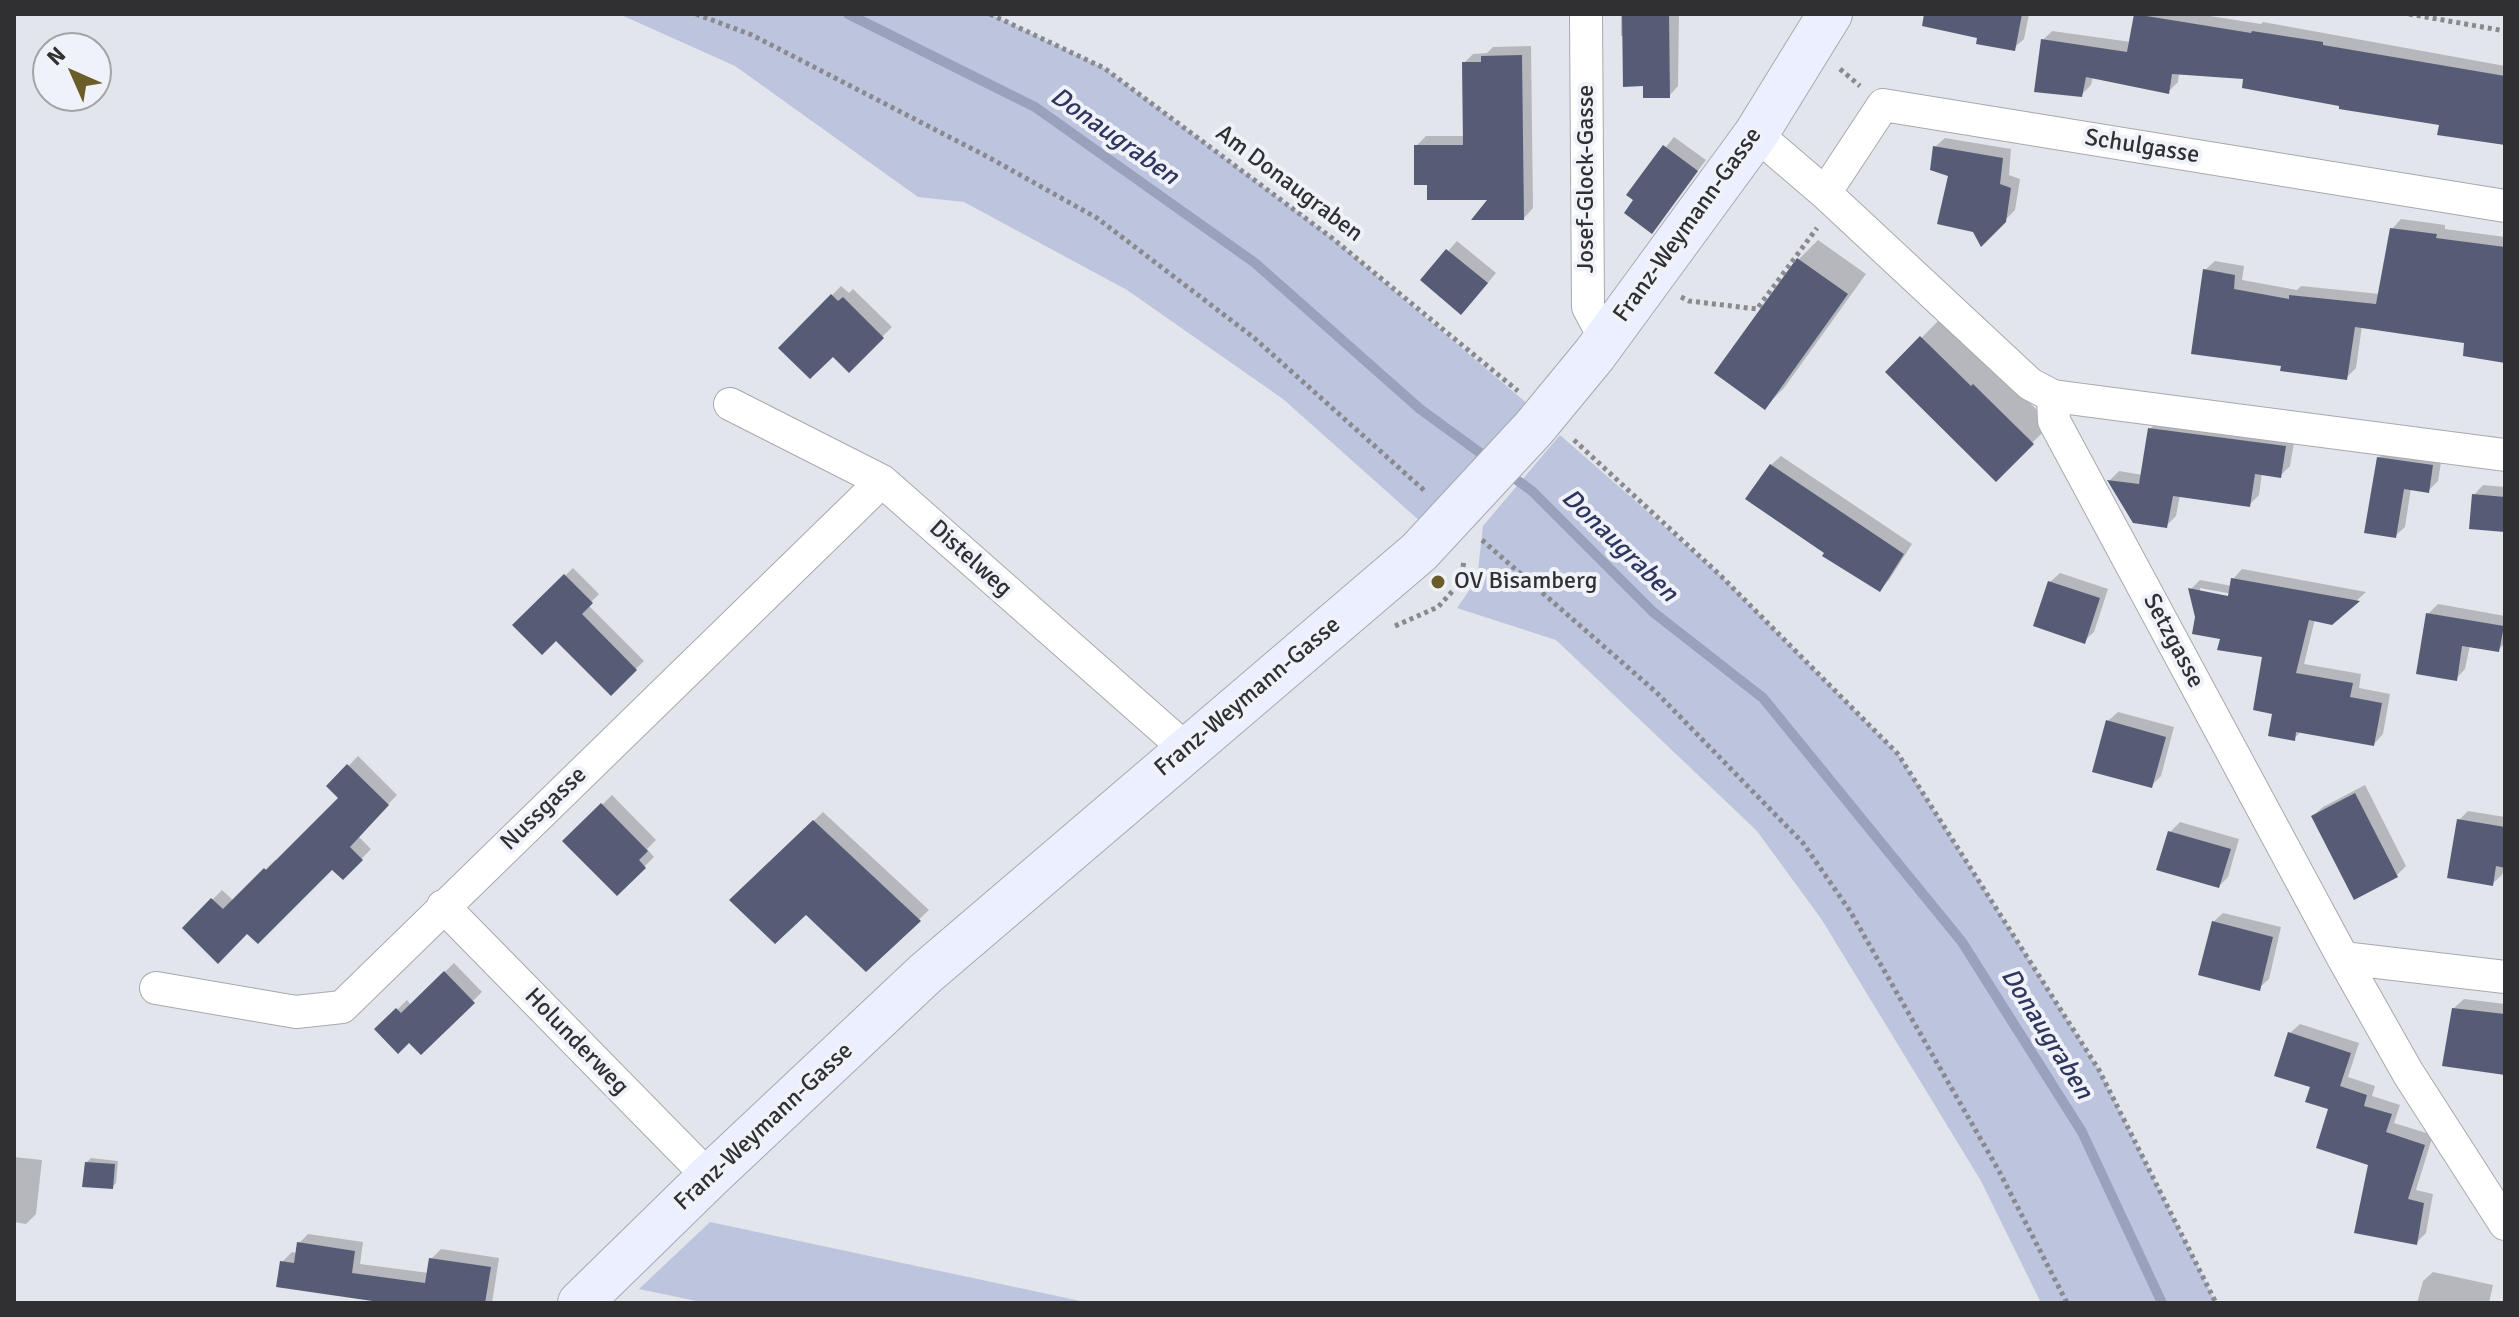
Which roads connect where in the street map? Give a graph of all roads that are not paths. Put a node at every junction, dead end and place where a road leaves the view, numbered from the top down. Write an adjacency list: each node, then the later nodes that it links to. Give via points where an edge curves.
1 (1586, 14): 6 (street, Josef-Glock-Gasse, via 1588,307)
2 (1830, 14): 3 (street, Franz-Weymann-Gasse)
3 (1756, 134): 4 (street); 6 (street, Franz-Weymann-Gasse)
4 (1824, 206): 5 (street, Schulgasse, via 1883,105); 7 (street, via 2030,384)
5 (2505, 206)
6 (1605, 339): 11 (street, Franz-Weymann-Gasse, via 1550,426 1465,521 1419,552)
7 (2053, 396): 9 (street); 13 (street, Setzgasse, via 2054,421)
8 (730, 404): 10 (street, Distelweg)
9 (2505, 455)
10 (882, 481): 11 (street, Distelweg); 12 (street, Nussgasse)
11 (1186, 749): 16 (street, Franz-Weymann-Gasse, via 926,973)
12 (443, 906): 15 (street, Nussgasse, via 342,1007 296,1012); 16 (street, Holunderweg)
13 (2343, 958): 14 (street); 17 (street, Setzgasse, via 2408,1073)
14 (2505, 977)
15 (156, 988)
16 (709, 1177): 18 (street, Franz-Weymann-Gasse)
17 (2505, 1224)
18 (580, 1303)

